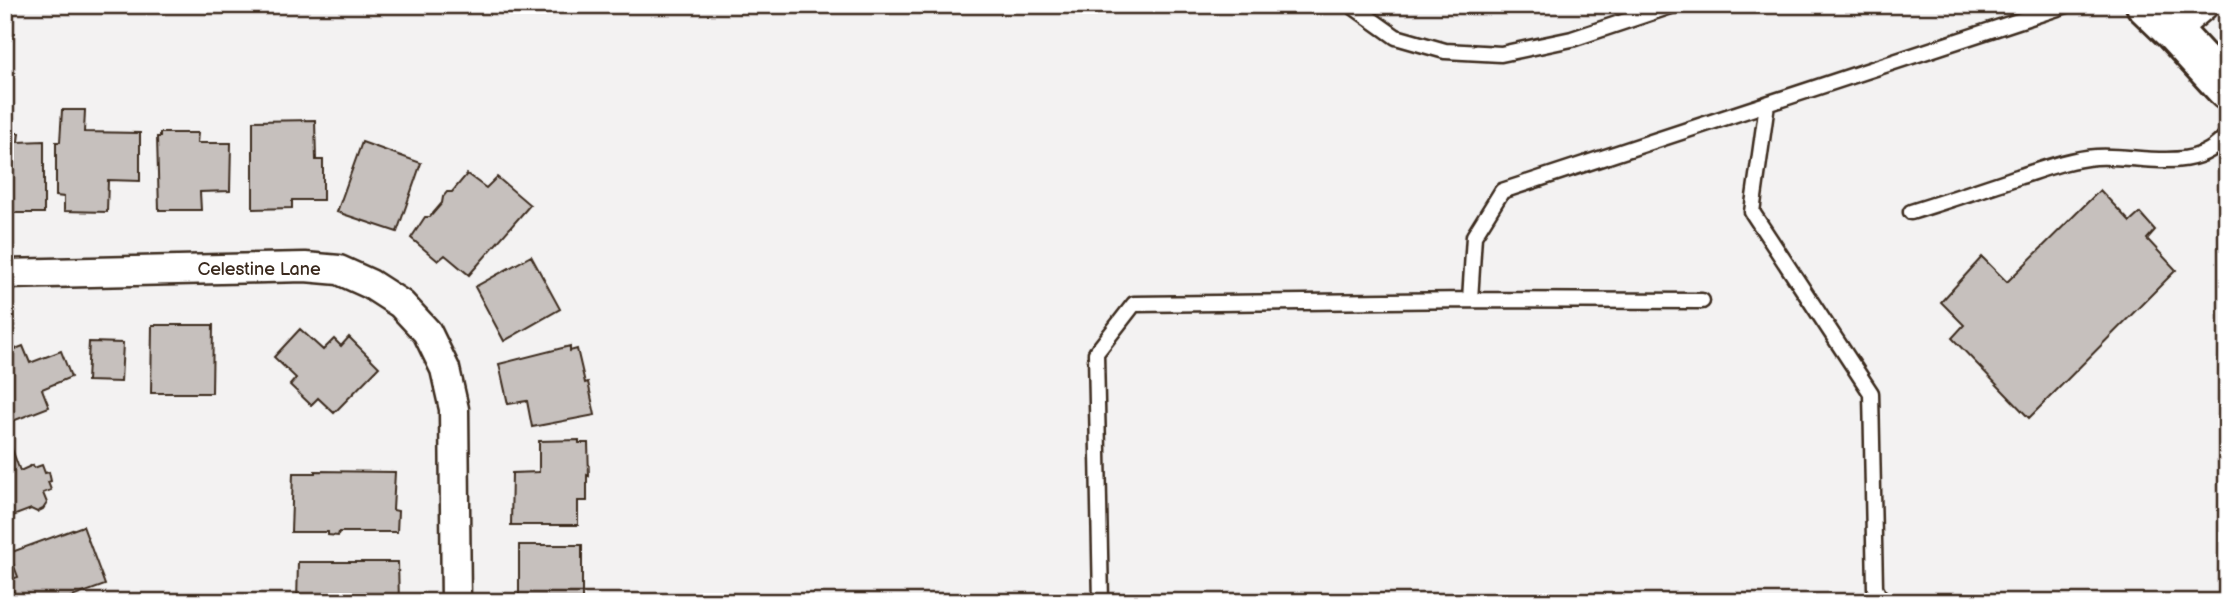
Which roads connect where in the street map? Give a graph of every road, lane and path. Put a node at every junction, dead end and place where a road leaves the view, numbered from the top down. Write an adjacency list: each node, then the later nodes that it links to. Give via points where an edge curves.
1 (1351, 5): 2 (lane, via 1396,37 1445,51 1502,54 1572,39)
2 (1674, 5)
3 (2067, 5): 8 (lane)
4 (2146, 5): 6 (street)
5 (2204, 5): 6 (street)
6 (2173, 31): 7 (street)
7 (2227, 90)
8 (1767, 104): 12 (lane, via 1502,191 1474,236); 16 (lane, via 1752,212 1871,393 1875,588)
9 (2227, 134): 10 (lane, via 2201,155 2180,160 2095,157)
10 (1911, 212)
11 (5, 274): 14 (street, Celestine Lane, via 304,267 339,270 401,304 427,332 445,369 454,408)
12 (1470, 300): 13 (lane); 15 (lane, via 1134,303 1096,353)
13 (1702, 301)
14 (456, 602)
15 (1101, 602)
16 (1882, 602)

